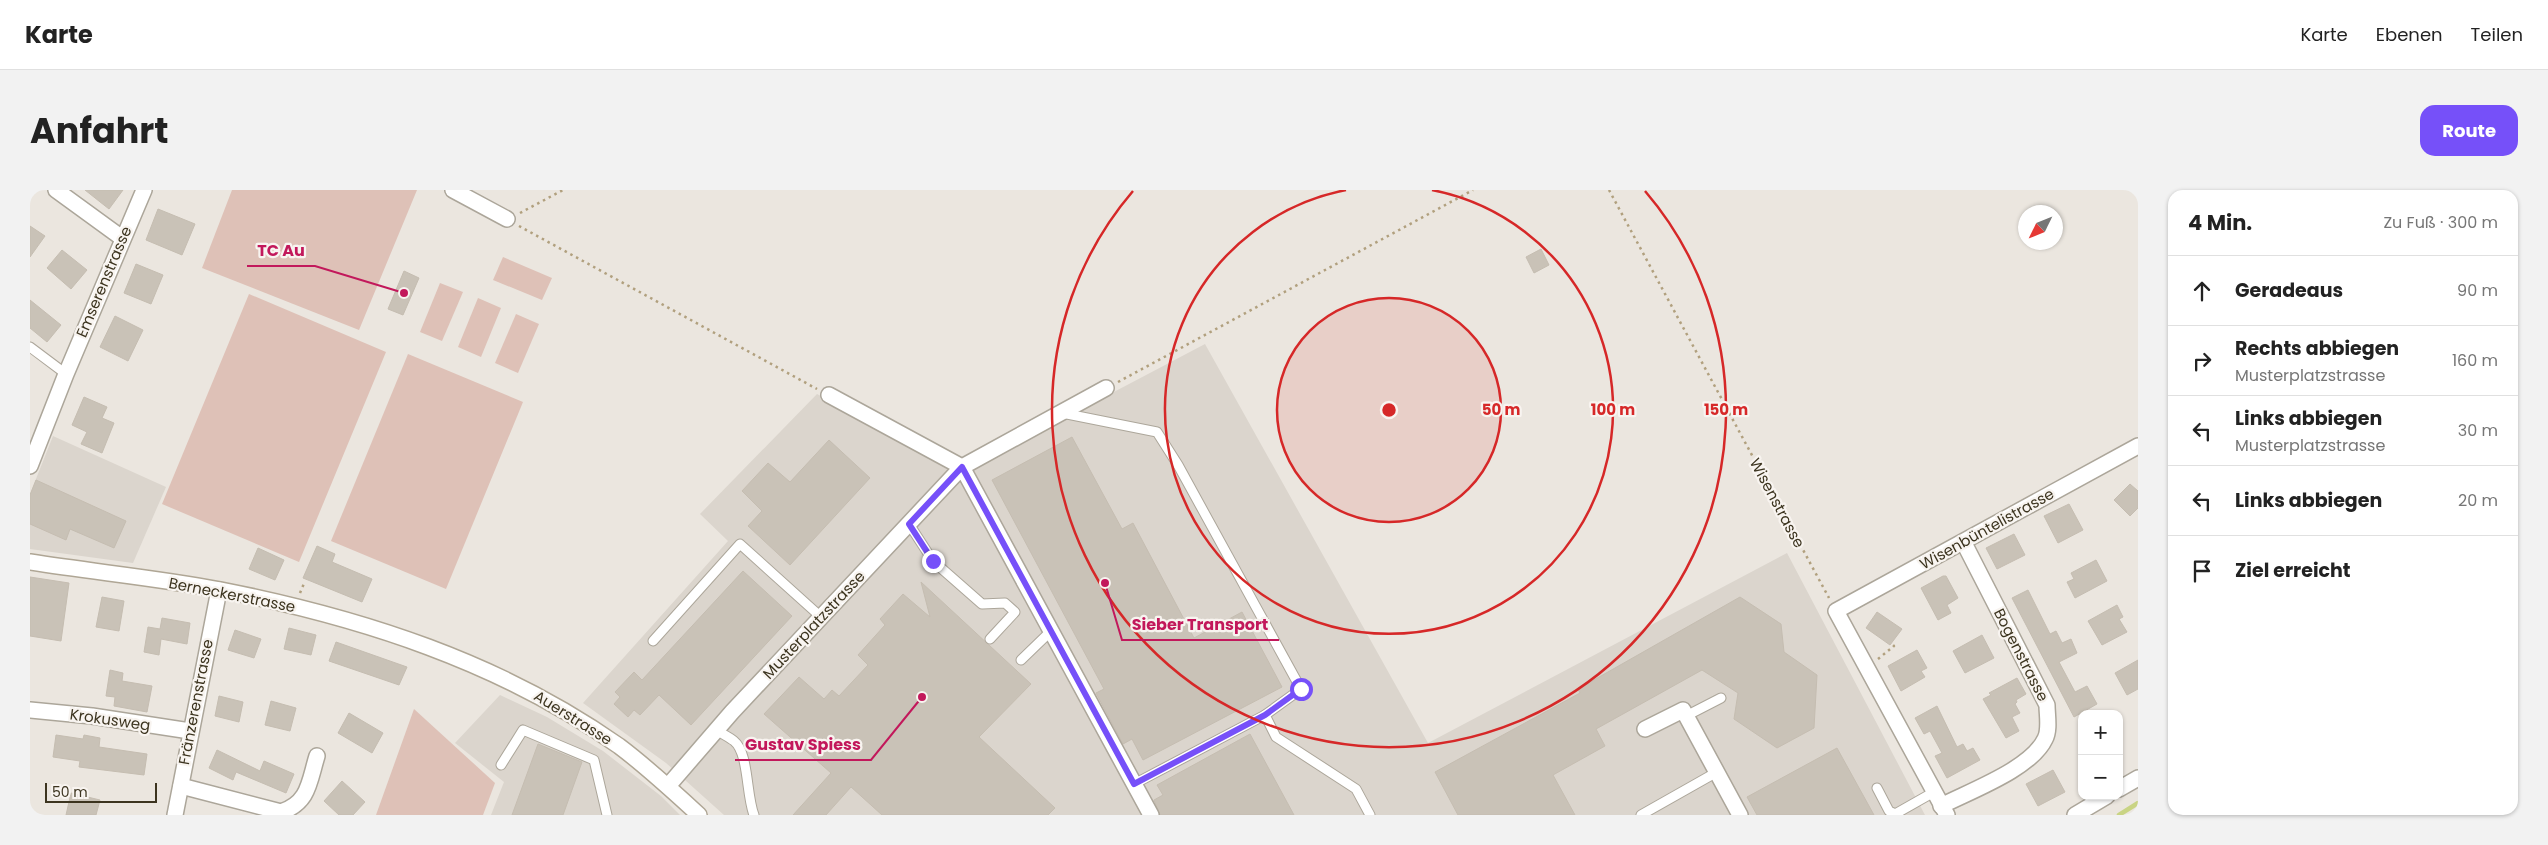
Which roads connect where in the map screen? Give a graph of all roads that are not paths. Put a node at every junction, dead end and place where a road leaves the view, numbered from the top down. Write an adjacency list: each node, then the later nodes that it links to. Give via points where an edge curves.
1 (56, 190): 5 (street)
2 (144, 190): 5 (street, Emserenstrasse)
3 (453, 190): 4 (street)
4 (507, 219)
5 (122, 238): 7 (street, Emserenstrasse)
6 (30, 347): 7 (lane)
7 (66, 374): 12 (street, Emserenstrasse)
8 (1106, 388): 10 (street, Musterplatzstrasse)
9 (830, 395): 13 (street)
10 (1062, 413): 13 (street, Musterplatzstrasse); 26 (lane, via 1157,432 1301,689)
11 (2138, 446): 15 (street, Wisenbüntelistrasse)
12 (30, 466)
13 (962, 467): 14 (street, Musterplatzstrasse); 19 (street)
14 (909, 524): 18 (street, Musterplatzstrasse); 20 (lane, via 933,561 982,604 1005,603 1015,612)
15 (1964, 543): 40 (street, Wisenbüntelistrasse, via 1836,611); 43 (street, Bogenstrasse, via 2047,705 2047,729 2046,738 2032,757)
16 (30, 562): 17 (street, Berneckerstrasse)
17 (218, 590): 22 (street, Berneckerstrasse, via 366,625); 30 (street, Fränzerenstrasse)
18 (821, 617): 21 (lane, via 740,544); 29 (street, Musterplatzstrasse)
19 (1051, 631): 23 (lane); 35 (street)
20 (990, 639)
21 (653, 641)
22 (430, 647): 37 (street, Auerstrasse, via 504,678 577,718 620,747)
23 (1021, 660)
24 (1721, 698): 27 (lane)
25 (30, 710): 30 (street, Krokusweg)
26 (1265, 715): 35 (lane); 50 (lane, via 1276,737 1356,789)
27 (1686, 716): 28 (street, via 1683,710); 33 (street, via 1711,749)
28 (1645, 729)
29 (717, 730): 37 (street, Musterplatzstrasse); 48 (lane, via 735,742 743,756 749,803)
30 (190, 731): 36 (street, Fränzerenstrasse)
31 (317, 756): 36 (street, via 306,793 295,808 281,812)
32 (501, 765): 46 (lane, via 524,730 594,760)
33 (1717, 772): 42 (street); 51 (lane)
34 (2138, 778): 38 (street)
35 (1134, 784): 49 (street)
36 (181, 786): 45 (street, Fränzerenstrasse)
37 (668, 786): 47 (street, Auerstrasse)
38 (2123, 787)
39 (1877, 788): 44 (lane, via 1889,811)
40 (1934, 792): 43 (street); 44 (lane)
41 (2100, 800): 52 (street)
42 (1735, 805)
43 (1944, 810)
44 (1897, 814)
45 (175, 815)
46 (607, 815)
47 (699, 815)
48 (754, 815)
49 (1150, 815)
50 (1370, 815)
51 (1641, 815)
52 (2075, 815)

